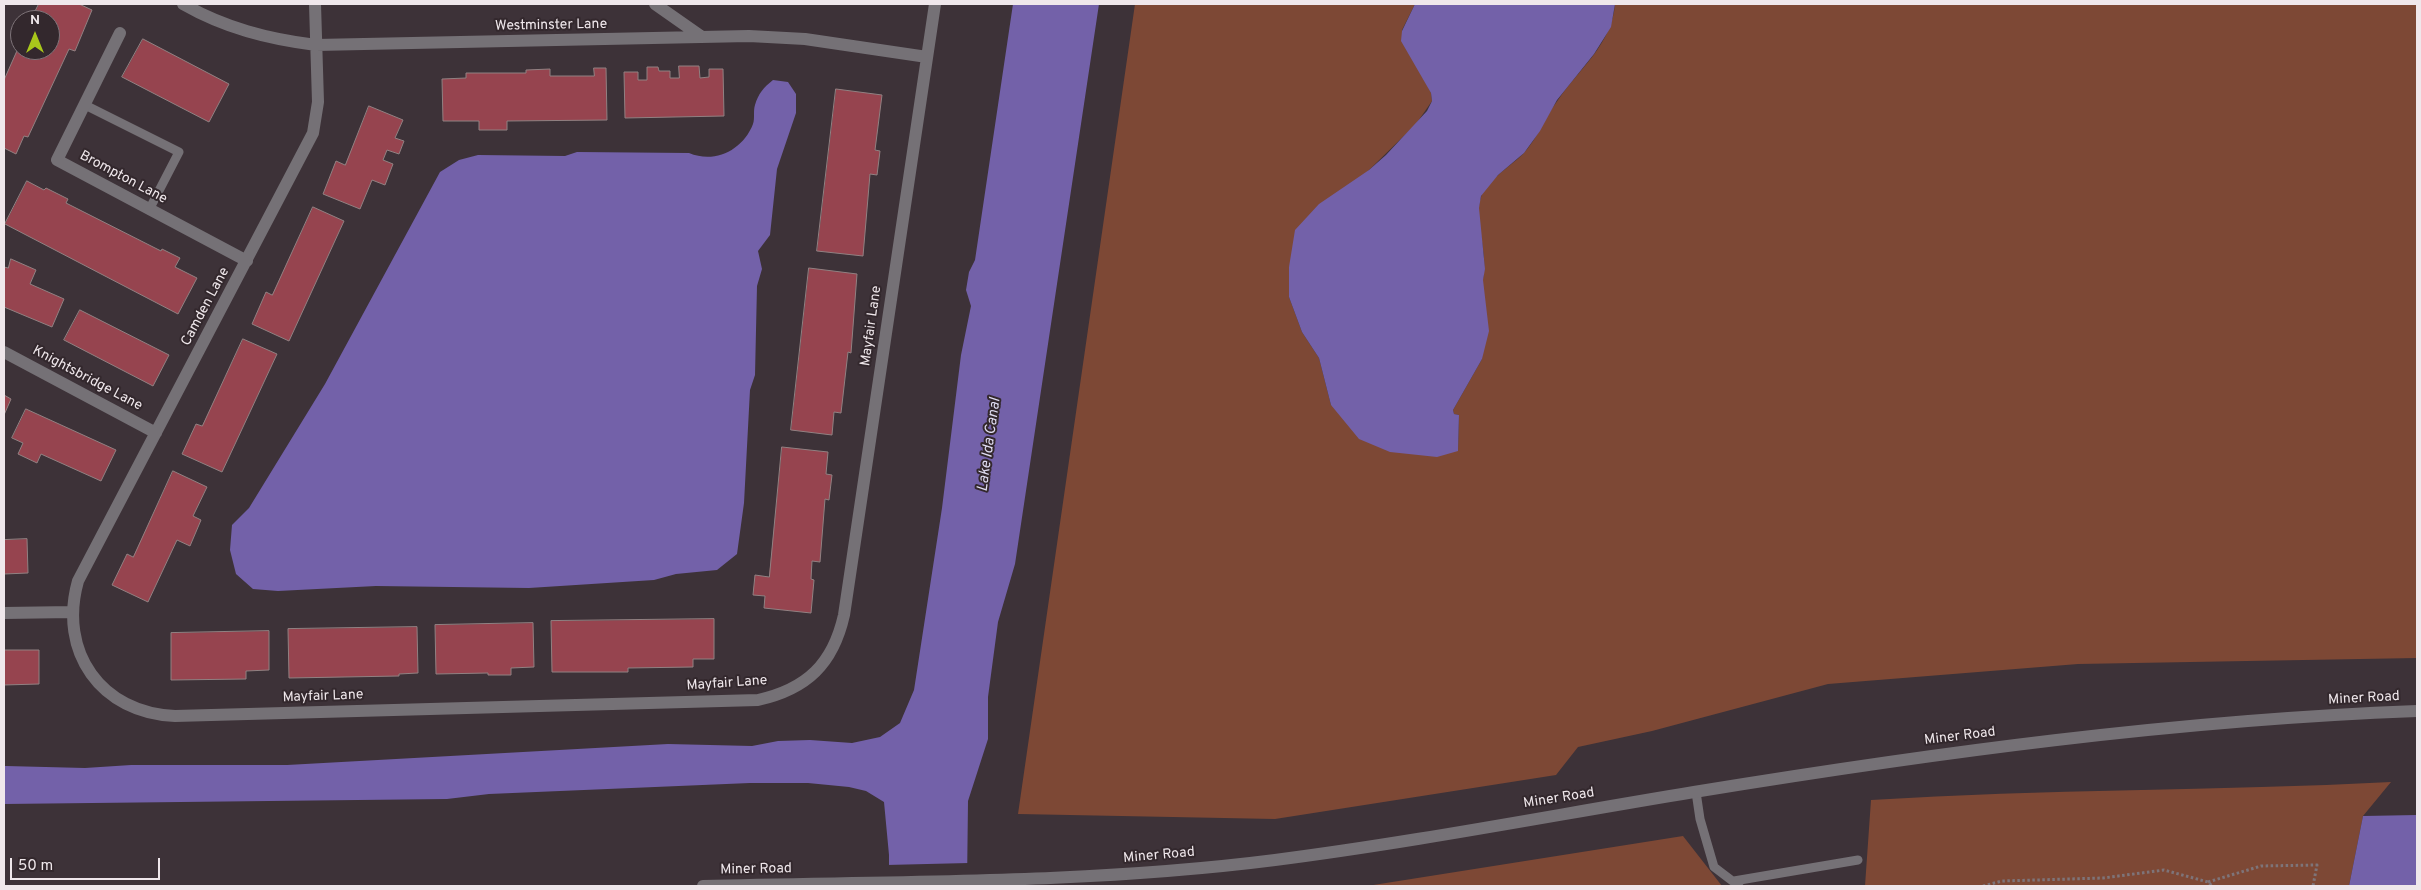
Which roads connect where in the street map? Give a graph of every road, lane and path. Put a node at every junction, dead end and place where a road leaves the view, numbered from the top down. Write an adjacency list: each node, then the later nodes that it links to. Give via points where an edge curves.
1 (183, 4): 7 (street, Westminster Lane, via 232,27 274,40)
2 (315, 4): 7 (street, Camden Lane)
3 (656, 4): 6 (street)
4 (935, 4): 8 (street, Mayfair Lane)
5 (120, 33): 9 (street, Brompton Lane)
6 (702, 37): 7 (street, Westminster Lane); 8 (street, Westminster Lane, via 805,40)
7 (316, 46): 11 (street, Camden Lane, via 318,102 314,133)
8 (927, 58): 14 (street, Mayfair Lane, via 844,615 835,646 816,672 803,682 789,691 758,700 160,716 115,698 91,675 78,652)
9 (85, 105): 10 (street, Brompton Lane, via 57,160); 10 (lane, via 179,152)
10 (149, 210): 11 (street, Brompton Lane)
11 (247, 261): 13 (street, Camden Lane)
12 (4, 352): 13 (street, Knightsbridge Lane)
13 (156, 432): 14 (street, Camden Lane, via 78,581)
14 (72, 612): 15 (street)
15 (4, 613)
16 (2417, 711): 17 (street, Miner Road, via 2157,729 1915,758)
17 (1696, 792): 20 (lane, via 1714,867); 21 (street, Miner Road, via 1273,860 1125,874)
18 (1858, 860): 20 (lane)
19 (2208, 882): 22 (path, via 2164,870 2103,878 2002,881); 23 (path); 24 (path, via 2261,866 2317,865)
20 (1736, 883)
21 (703, 886)
22 (1983, 886)
23 (2212, 886)
24 (2313, 886)

